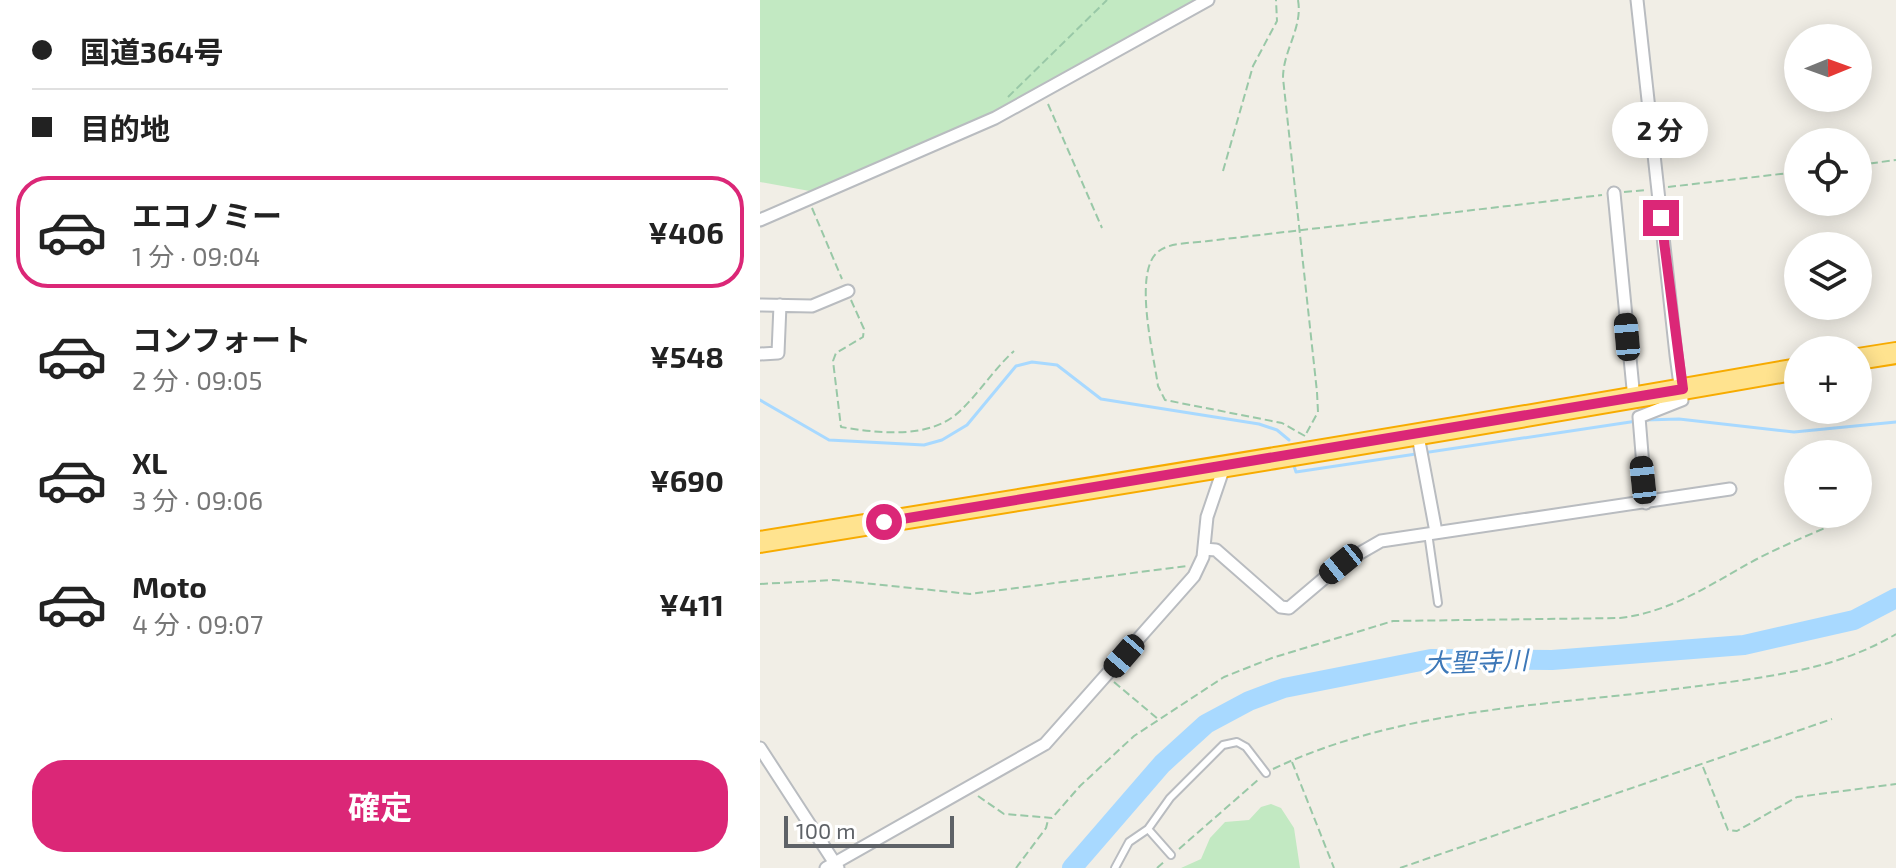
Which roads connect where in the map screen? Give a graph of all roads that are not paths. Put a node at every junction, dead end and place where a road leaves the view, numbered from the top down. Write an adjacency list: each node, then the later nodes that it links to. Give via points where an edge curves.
1 (1208, 0): 4 (street, via 995,118)
2 (1637, 0): 12 (street)
3 (1614, 193): 13 (street)
4 (760, 220)
5 (848, 291): 7 (street, via 812,306)
6 (760, 305): 7 (street)
7 (780, 305): 9 (street, via 778,353)
8 (1896, 353): 10 (highway)
9 (760, 354)
10 (1872, 357)
11 (1784, 371): 12 (highway)
12 (1683, 389): 13 (highway); 17 (street, via 1682,400 1674,406 1639,417)
13 (1634, 399): 14 (highway)
14 (1418, 436): 15 (highway); 18 (street)
15 (1224, 467): 19 (highway); 20 (street, via 1207,517)
16 (1730, 489): 17 (street)
17 (1646, 503): 18 (street)
18 (1432, 533): 20 (street, via 1373,544 1289,608 1281,607 1216,550); 21 (lane)
19 (760, 542)
20 (1204, 549): 26 (street, via 1200,565 1045,744)
21 (1438, 603)
22 (760, 748): 26 (street)
23 (1266, 773): 24 (lane, via 1246,747 1237,742 1223,745 1170,798)
24 (1148, 829): 25 (lane); 27 (lane, via 1129,842)
25 (1171, 855)
26 (833, 866)
27 (1115, 868)

